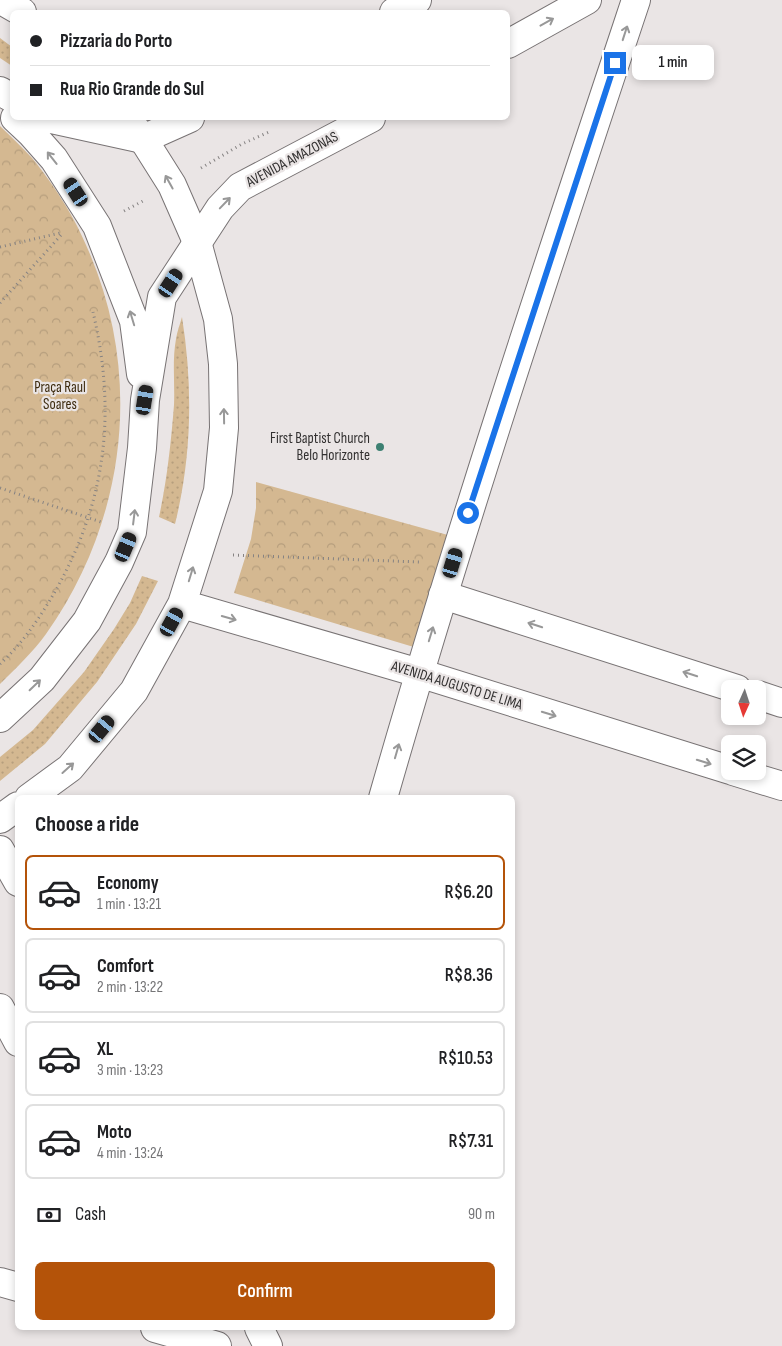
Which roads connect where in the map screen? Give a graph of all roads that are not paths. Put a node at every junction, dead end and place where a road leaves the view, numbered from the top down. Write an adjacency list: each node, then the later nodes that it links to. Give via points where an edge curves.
1 (1, 0): 5 (main road)
2 (418, 0): 6 (main road)
3 (587, 0): 7 (main road, one-way to 3)
4 (636, 0): 18 (main road, one-way to 4, via 486,454)
5 (18, 10)
6 (398, 10)
7 (510, 43)
8 (0, 103): 9 (main road)
9 (10, 112)
10 (18, 120): 17 (main road, one-way to 10, via 134,322 97,226 54,159)
11 (57, 120): 15 (main road)
12 (129, 120): 15 (main road)
13 (186, 120): 15 (main road)
14 (367, 120): 16 (main road, AVENIDA AMAZONAS, one-way to 14, via 220,208 240,187)
15 (143, 139): 16 (main road, one-way to 15, via 172,185)
16 (197, 242): 17 (main road, AVENIDA AMAZONAS, via 162,297); 19 (main road, one-way to 16, via 218,491 224,428 218,319)
17 (145, 400): 24 (main road, one-way to 17, via 42,679 87,621 119,562 132,532)
18 (443, 595): 20 (main road, one-way to 18); 21 (main road, one-way to 18)
19 (182, 604): 20 (main road, AVENIDA AUGUSTO DE LIMA, one-way to 20); 28 (main road, one-way to 19, via 70,768 134,691)
20 (419, 673): 25 (main road, AVENIDA AUGUSTO DE LIMA, one-way to 25); 29 (main road, one-way to 20)
21 (721, 684)
22 (766, 698): 23 (main road)
23 (782, 703)
24 (0, 718)
25 (721, 768)
26 (762, 780): 27 (main road, AVENIDA AUGUSTO DE LIMA)
27 (782, 786)
28 (33, 795)
29 (384, 795)
30 (15, 808): 31 (main road)
31 (0, 818)
32 (0, 850): 33 (main road)
33 (15, 877)
34 (0, 1008): 35 (main road)
35 (15, 1036)
36 (0, 1282): 37 (main road)
37 (15, 1286)
38 (260, 1330): 41 (main road)
39 (168, 1332): 40 (main road)
40 (217, 1346)
41 (268, 1346)

